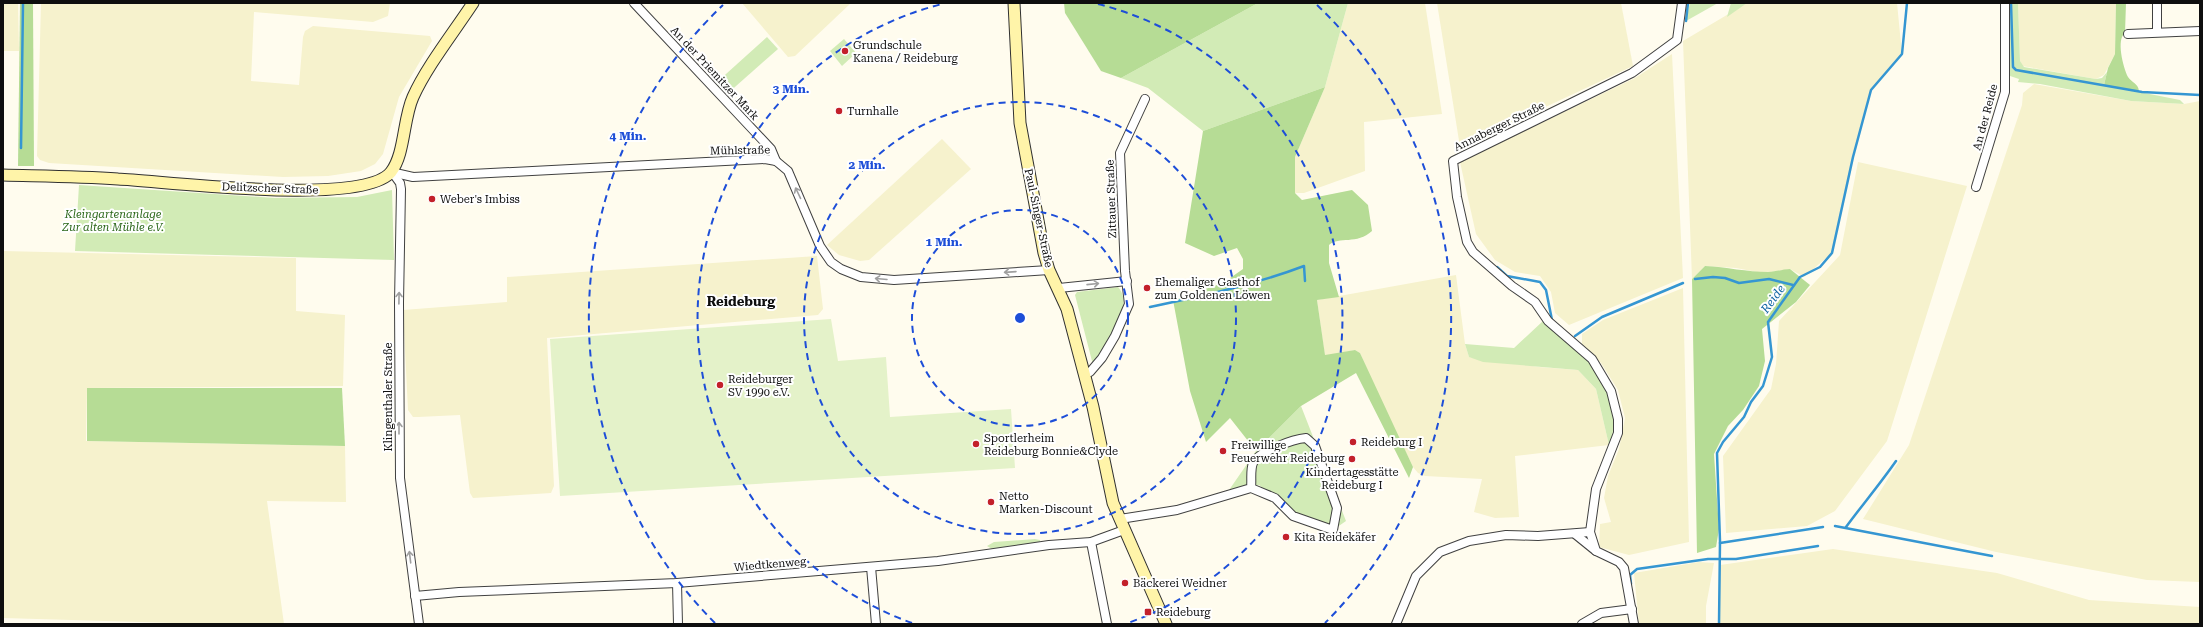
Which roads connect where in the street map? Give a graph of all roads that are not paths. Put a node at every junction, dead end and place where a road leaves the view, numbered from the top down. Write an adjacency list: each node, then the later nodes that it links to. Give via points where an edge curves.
1 (473, 3): 12 (street, via 413,97 398,158)
2 (634, 3): 11 (street, An der Priemitzer Mark, via 771,149)
3 (1014, 3): 17 (street, Paul-Singer-Straße, via 1020,123)
4 (1682, 3): 24 (street, Annaberger Straße, via 1678,40 1632,73 1453,161 1457,197 1467,242 1473,252 1535,302 1548,321 1592,359 1611,391 1618,419 1618,433 1596,489)
5 (2005, 3): 16 (street, An der Reide, via 2006,85)
6 (2157, 3): 8 (street)
7 (2200, 31): 8 (street)
8 (2157, 32): 9 (street)
9 (2128, 34)
10 (1145, 99): 18 (street, Zittauer Straße, via 1120,153)
11 (776, 161): 14 (street, Mühlstraße, via 757,159); 17 (street, Mühlstraße, one-way to 11, via 894,280 878,280 852,274 841,269 825,255 788,171)
12 (391, 172): 13 (street, Delitzscher Straße, via 381,180 364,185 303,190); 14 (street, Mühlstraße); 15 (street)
13 (3, 175)
14 (406, 177): 15 (street)
15 (400, 183): 30 (street, Klingenthaler Straße, one-way to 15, via 400,478)
16 (1976, 188)
17 (1049, 270): 19 (street, Paul-Singer-Straße)
18 (1127, 281): 19 (street, one-way to 18); 20 (street, Zittauer Straße, via 1129,304 1124,317 1102,358 1090,372)
19 (1059, 288): 20 (street, Paul-Singer-Straße)
20 (1084, 373): 22 (street, Paul-Singer-Straße, via 1111,496)
21 (1252, 488): 21 (street, via 1275,498 1293,516 1333,530 1337,508 1315,446 1306,438 1293,440 1258,457 1252,466); 22 (street, via 1177,510)
22 (1120, 519): 23 (street, Paul-Singer-Straße)
23 (1124, 530): 26 (street, Wiedtkenweg); 36 (street, Paul-Singer-Straße)
24 (1590, 532): 25 (street); 27 (street, Annaberger Straße)
25 (1575, 534): 27 (street); 37 (street, via 1506,535 1469,541 1440,552 1416,576)
26 (1092, 542): 28 (street, Wiedtkenweg); 35 (street)
27 (1596, 551): 31 (street, via 1619,562 1624,568)
28 (871, 567): 29 (street, Wiedtkenweg); 34 (street)
29 (677, 583): 30 (street, Wiedtkenweg); 33 (street)
30 (415, 596): 32 (street, Klingenthaler Straße)
31 (1632, 609): 38 (street, via 1601,612); 39 (street)
32 (419, 624)
33 (678, 624)
34 (876, 624)
35 (1107, 624)
36 (1166, 624)
37 (1396, 624)
38 (1582, 624)
39 (1634, 624)

